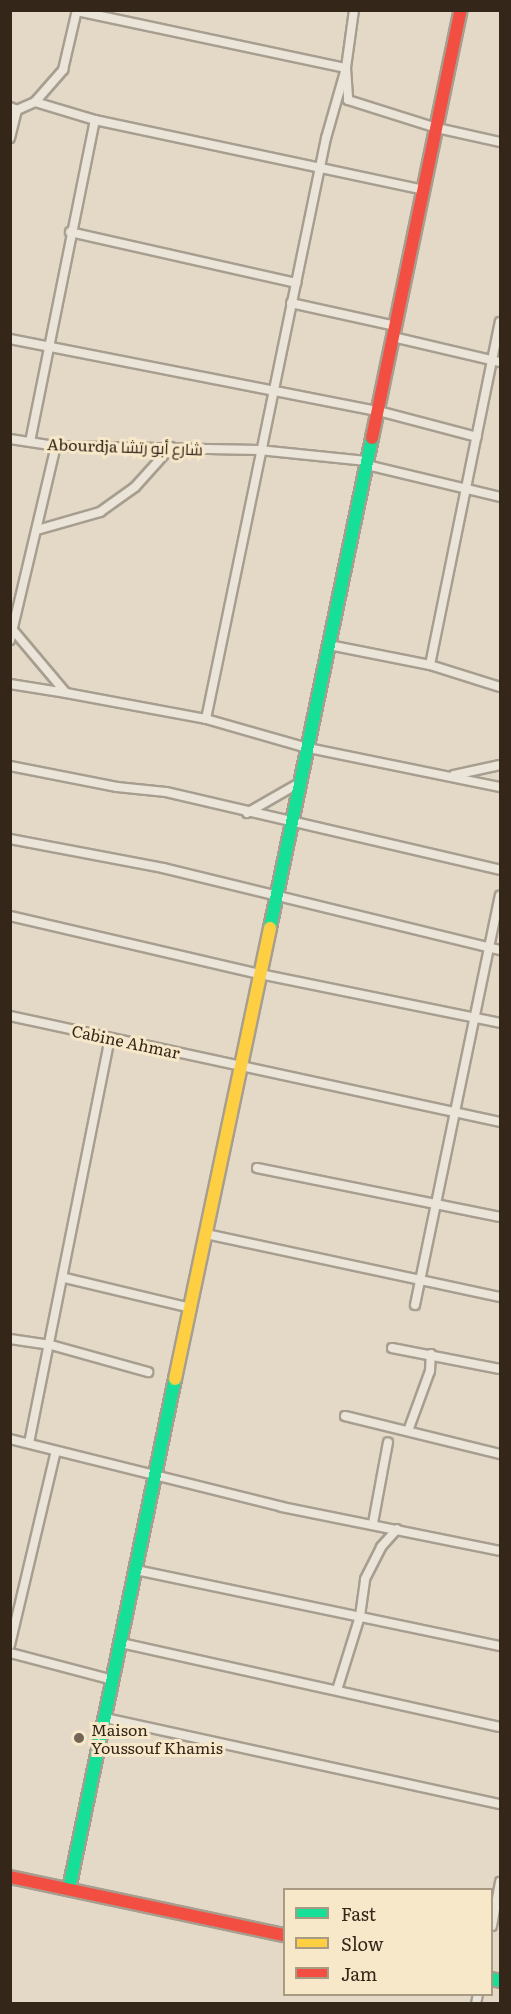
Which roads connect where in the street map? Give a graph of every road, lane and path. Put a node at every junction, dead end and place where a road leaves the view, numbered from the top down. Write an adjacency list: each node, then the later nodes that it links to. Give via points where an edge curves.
1 (354, 10): 4 (street)
2 (461, 10): 8 (street)
3 (76, 11): 4 (street); 5 (street, via 63,70)
4 (346, 68): 8 (street, via 348,100); 11 (street)
5 (35, 102): 6 (street); 7 (street)
6 (14, 108): 9 (street)
7 (95, 120): 11 (street); 13 (street)
8 (437, 128): 10 (street); 12 (street)
9 (10, 138)
10 (501, 142)
11 (319, 169): 12 (street); 14 (street)
12 (424, 190): 17 (street)
13 (70, 232): 14 (street); 19 (street)
14 (296, 283): 15 (street)
15 (291, 303): 17 (street); 21 (street)
16 (501, 322): 20 (street)
17 (394, 332): 20 (street); 22 (street)
18 (10, 339): 19 (street)
19 (48, 346): 21 (street); 25 (street)
20 (496, 361): 23 (street)
21 (273, 392): 22 (street); 28 (street)
22 (378, 411): 23 (street); 29 (street)
23 (477, 438): 30 (street)
24 (10, 440): 25 (street, Abourdja شارع أبو رتشا)
25 (30, 442): 26 (street, Abourdja شارع أبو رتشا)
26 (56, 446): 27 (street, Abourdja شارع أبو رتشا); 32 (street)
27 (171, 447): 28 (street, Abourdja شارع أبو رتشا); 32 (street, via 135,487 100,512)
28 (259, 450): 29 (street, Abourdja شارع أبو رتشا); 40 (street)
29 (366, 463): 30 (street, Abourdja شارع أبو رتشا); 35 (street)
30 (466, 489): 31 (street, Abourdja شارع أبو رتشا); 36 (street)
31 (501, 497)
32 (37, 530): 33 (street)
33 (13, 630): 34 (street); 39 (street)
34 (10, 640)
35 (329, 645): 36 (street); 41 (street)
36 (430, 665): 38 (street)
37 (10, 684): 39 (street)
38 (501, 687)
39 (66, 693): 40 (street)
40 (206, 719): 41 (street)
41 (308, 748): 44 (street); 45 (street)
42 (501, 765): 44 (street, via 472,774)
43 (10, 766): 47 (street, via 117,787 166,792)
44 (443, 776): 46 (street)
45 (301, 782): 47 (street); 48 (street)
46 (501, 787)
47 (247, 813): 48 (street)
48 (292, 824): 50 (street); 52 (street)
49 (10, 839): 52 (street, via 163,868)
50 (501, 870)
51 (501, 896): 54 (street)
52 (277, 897): 54 (street); 55 (street)
53 (10, 916): 55 (street)
54 (496, 949): 57 (street)
55 (260, 974): 57 (street); 60 (street)
56 (10, 1016): 59 (street, Cabine Ahmar)
57 (478, 1018): 58 (street); 61 (street)
58 (501, 1023)
59 (110, 1039): 60 (street, Cabine Ahmar); 67 (street)
60 (242, 1064): 61 (street, Cabine Ahmar); 66 (street)
61 (454, 1112): 62 (street, Cabine Ahmar); 64 (street)
62 (501, 1122)
63 (257, 1168): 64 (street)
64 (439, 1205): 65 (street); 68 (street)
65 (501, 1217)
66 (206, 1234): 68 (street); 71 (street)
67 (64, 1278): 71 (street); 73 (street)
68 (422, 1282): 69 (street); 70 (street)
69 (501, 1297)
70 (416, 1305)
71 (191, 1308): 85 (street)
72 (10, 1339): 73 (street)
73 (51, 1346): 77 (street); 82 (street)
74 (392, 1348): 75 (street)
75 (431, 1353): 76 (street); 79 (street, via 430,1371)
76 (501, 1368)
77 (148, 1372)
78 (345, 1416): 79 (street)
79 (408, 1431): 84 (street)
80 (10, 1440): 82 (street)
81 (388, 1442): 86 (street)
82 (29, 1443): 83 (street)
83 (56, 1451): 85 (street); 92 (street)
84 (501, 1454)
85 (156, 1476): 86 (street, via 282,1507); 89 (street)
86 (373, 1523): 87 (street)
87 (397, 1529): 88 (street); 90 (street, via 381,1547 365,1579)
88 (501, 1551)
89 (136, 1570): 90 (street); 91 (street)
90 (360, 1616): 93 (street); 96 (street)
91 (121, 1643): 95 (street); 96 (street)
92 (10, 1645)
93 (501, 1646)
94 (10, 1653): 95 (street)
95 (113, 1680): 97 (street)
96 (337, 1690): 98 (street)
97 (105, 1718): 99 (street); 102 (street)
98 (501, 1727)
99 (501, 1804)
100 (10, 1877): 102 (street)
101 (501, 1882): 103 (street)
102 (69, 1889): 104 (street)
103 (493, 1921)
104 (283, 1935)

